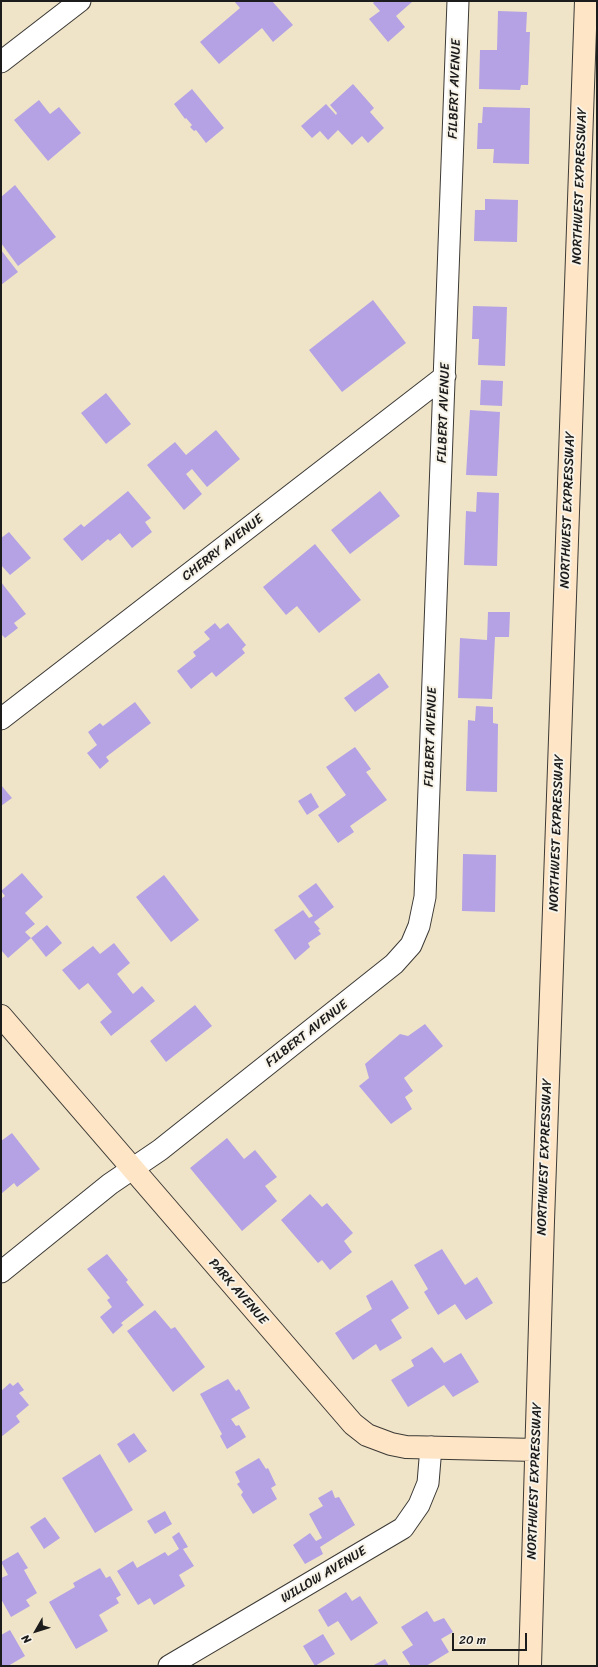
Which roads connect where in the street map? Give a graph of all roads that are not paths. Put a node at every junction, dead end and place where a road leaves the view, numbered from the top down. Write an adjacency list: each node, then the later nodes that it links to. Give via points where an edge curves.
1 (80, 1): 4 (street)
2 (458, 1): 5 (street, FILBERT AVENUE)
3 (586, 1): 11 (main road, NORTHWEST EXPRESSWAY)
4 (1, 62)
5 (445, 376): 6 (street, CHERRY AVENUE); 8 (street, FILBERT AVENUE, via 425,897 419,926 411,945 394,964 160,1150)
6 (1, 719)
7 (1, 1016): 8 (main road, PARK AVENUE)
8 (132, 1169): 9 (street, FILBERT AVENUE); 10 (main road, PARK AVENUE, via 352,1424 367,1435 391,1444)
9 (1, 1272)
10 (431, 1447): 11 (main road, PARK AVENUE); 12 (street, WILLOW AVENUE, via 428,1483 419,1505 403,1528)
11 (536, 1450): 13 (main road, NORTHWEST EXPRESSWAY)
12 (169, 1666)
13 (530, 1666)

